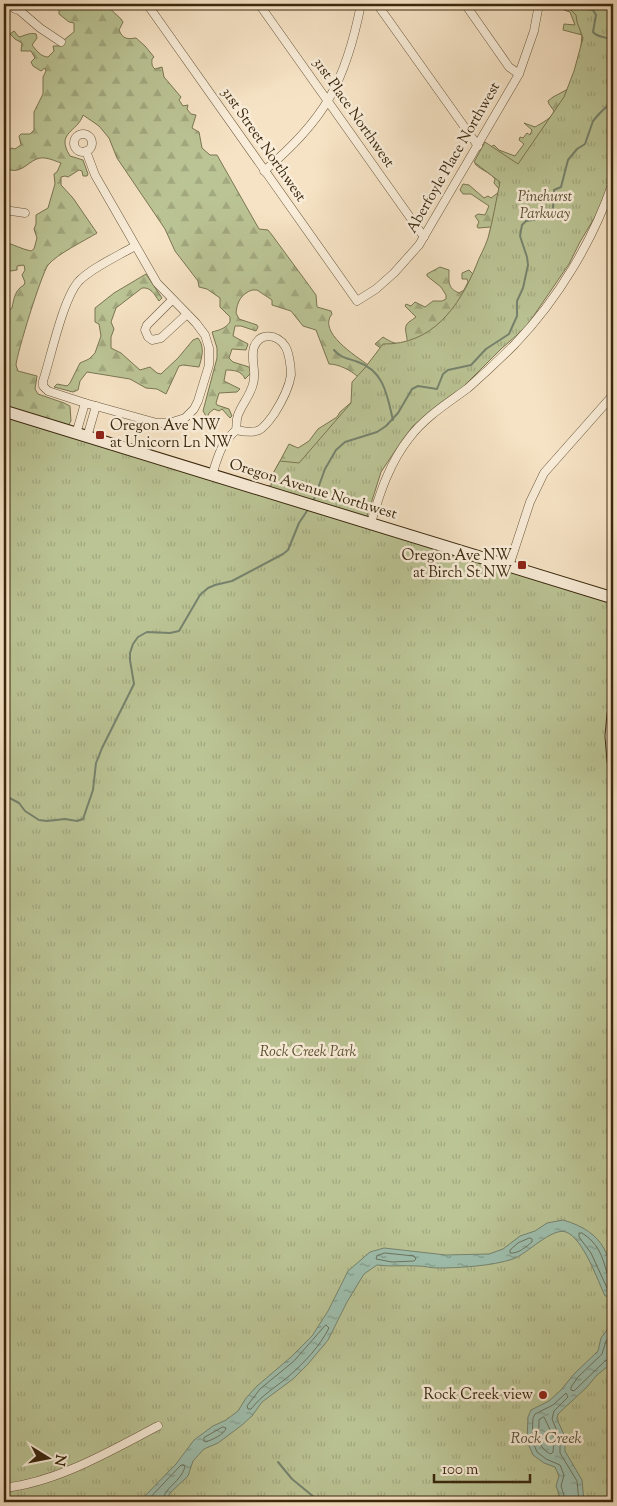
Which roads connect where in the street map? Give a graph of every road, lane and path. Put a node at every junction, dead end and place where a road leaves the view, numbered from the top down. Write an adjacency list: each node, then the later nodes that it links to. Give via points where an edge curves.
1 (11, 4): 8 (street)
2 (147, 4): 13 (street, 31st Street Northwest)
3 (259, 4): 10 (street, 31st Place Northwest)
4 (361, 4): 10 (street, via 345,67)
5 (377, 4): 11 (street)
6 (465, 4): 9 (street, via 510,67)
7 (539, 4): 9 (street, Aberfoyle Place Northwest, via 533,36)
8 (61, 42)
9 (519, 74): 11 (street, Aberfoyle Place Northwest)
10 (328, 102): 13 (street, via 304,133); 17 (street, 31st Place Northwest)
11 (478, 146): 17 (street, Aberfoyle Place Northwest)
12 (86, 151): 18 (street, via 95,175)
13 (264, 170): 20 (street, 31st Street Northwest)
14 (612, 187): 29 (street, via 579,257 537,320 496,363 419,426 404,445 387,475)
15 (4, 210): 16 (street)
16 (25, 213)
17 (424, 237): 20 (street, Aberfoyle Place Northwest, via 399,269)
18 (135, 246): 19 (street, via 157,283); 23 (street, via 84,276 67,302 43,384 48,391)
19 (172, 300): 21 (street); 21 (street, via 147,325 145,330 152,340 161,338)
20 (356, 301)
21 (187, 314): 24 (street, via 205,335 210,354 198,401 192,411 178,421 163,424)
22 (613, 395): 30 (street, via 544,473 530,502)
23 (85, 403): 24 (street); 27 (street)
24 (96, 406): 27 (street)
25 (4, 411): 27 (street, Oregon Avenue Northwest)
26 (236, 430): 26 (street, via 238,415 254,382 254,346 262,337 277,338 288,352 291,373 288,387 262,429 254,433); 28 (street, via 225,441)
27 (82, 435): 28 (street, Oregon Avenue Northwest)
28 (212, 475): 29 (street, Oregon Avenue Northwest)
29 (371, 523): 30 (street, Oregon Avenue Northwest)
30 (509, 566): 31 (street, Oregon Avenue Northwest)
31 (613, 598)
32 (613, 714): 33 (street)
33 (613, 762)
34 (158, 1426): 35 (street, via 58,1474)
35 (4, 1488)

